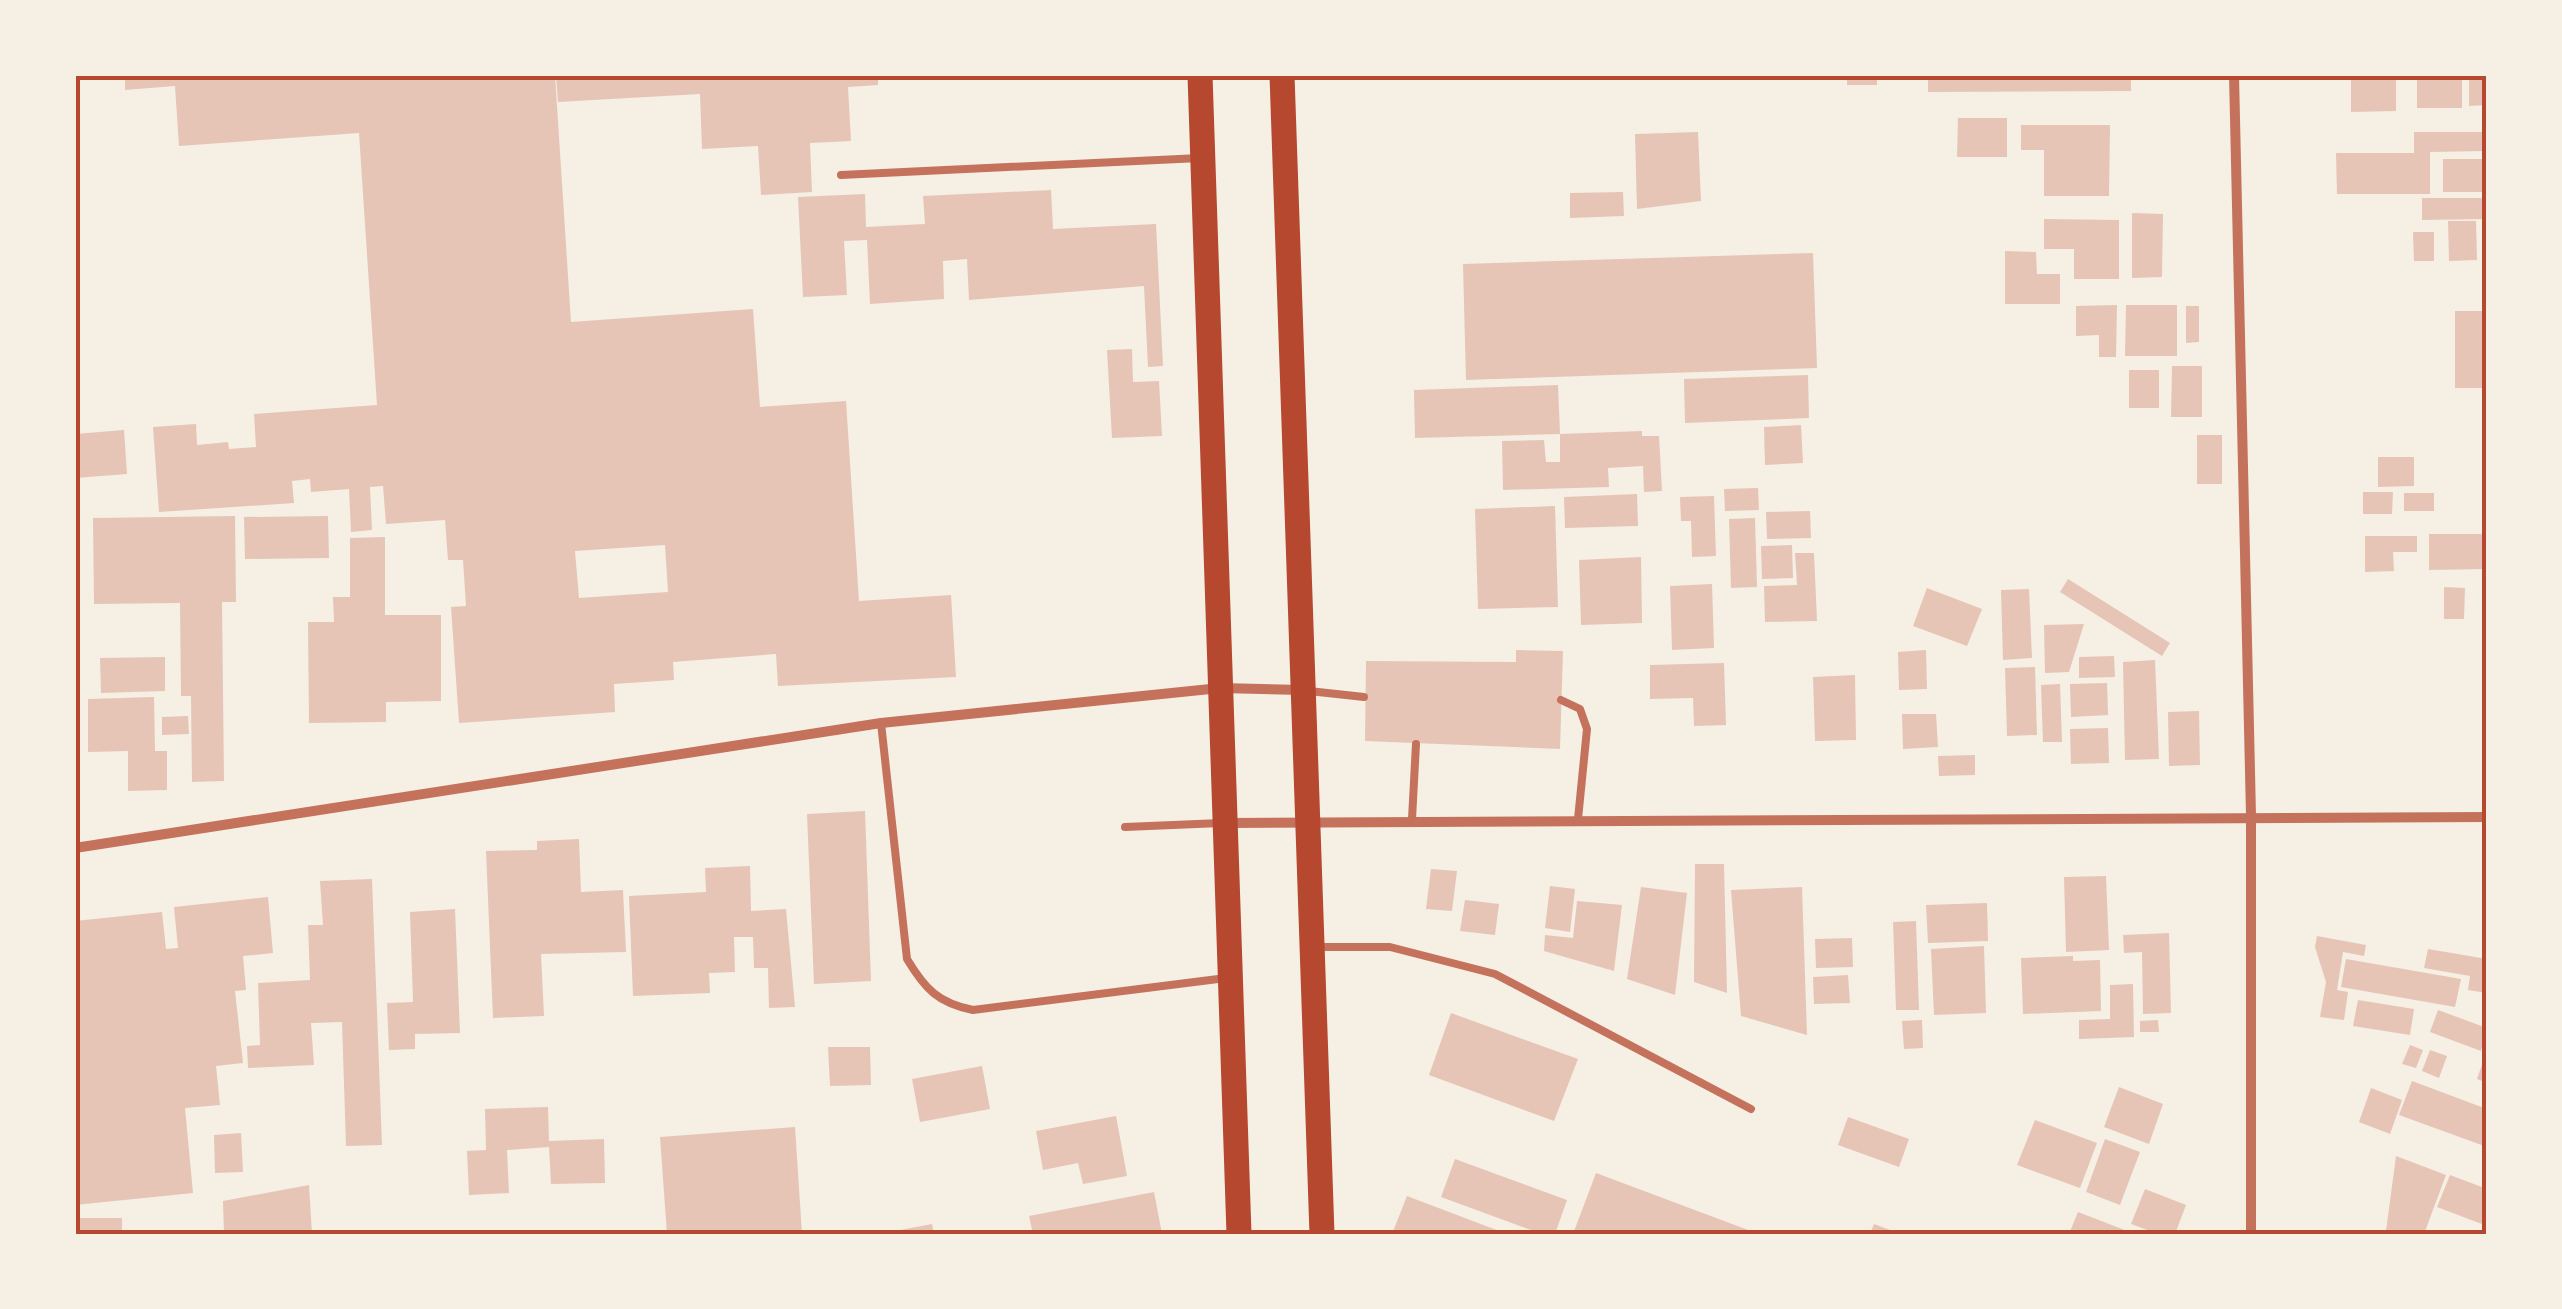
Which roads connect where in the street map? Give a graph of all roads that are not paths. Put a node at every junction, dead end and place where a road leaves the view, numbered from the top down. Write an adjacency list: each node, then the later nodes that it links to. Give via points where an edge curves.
1 (1200, 75): 4 (main road)
2 (1282, 75): 7 (main road)
3 (2234, 75): 12 (street)
4 (1204, 158): 5 (lane); 6 (main road)
5 (841, 175)
6 (1220, 688): 7 (street); 10 (street); 17 (main road)
7 (1303, 690): 8 (lane); 16 (main road)
8 (1364, 696)
9 (1561, 700): 15 (lane, via 1580,709 1587,728)
10 (881, 723): 19 (street); 21 (lane, via 907,960 923,987 945,1004 973,1010)
11 (1416, 744): 14 (lane)
12 (2251, 815): 13 (street); 15 (street); 25 (street)
13 (2487, 817)
14 (1412, 818): 15 (street); 16 (street)
15 (1578, 820)
16 (1308, 822): 17 (street); 20 (main road)
17 (1225, 823): 18 (lane); 21 (main road)
18 (1125, 827)
19 (75, 848)
20 (1312, 947): 22 (lane, via 1390,947 1495,974); 24 (main road)
21 (1230, 978): 23 (main road)
22 (1751, 1109)
23 (1239, 1234)
24 (1322, 1234)
25 (2251, 1234)

